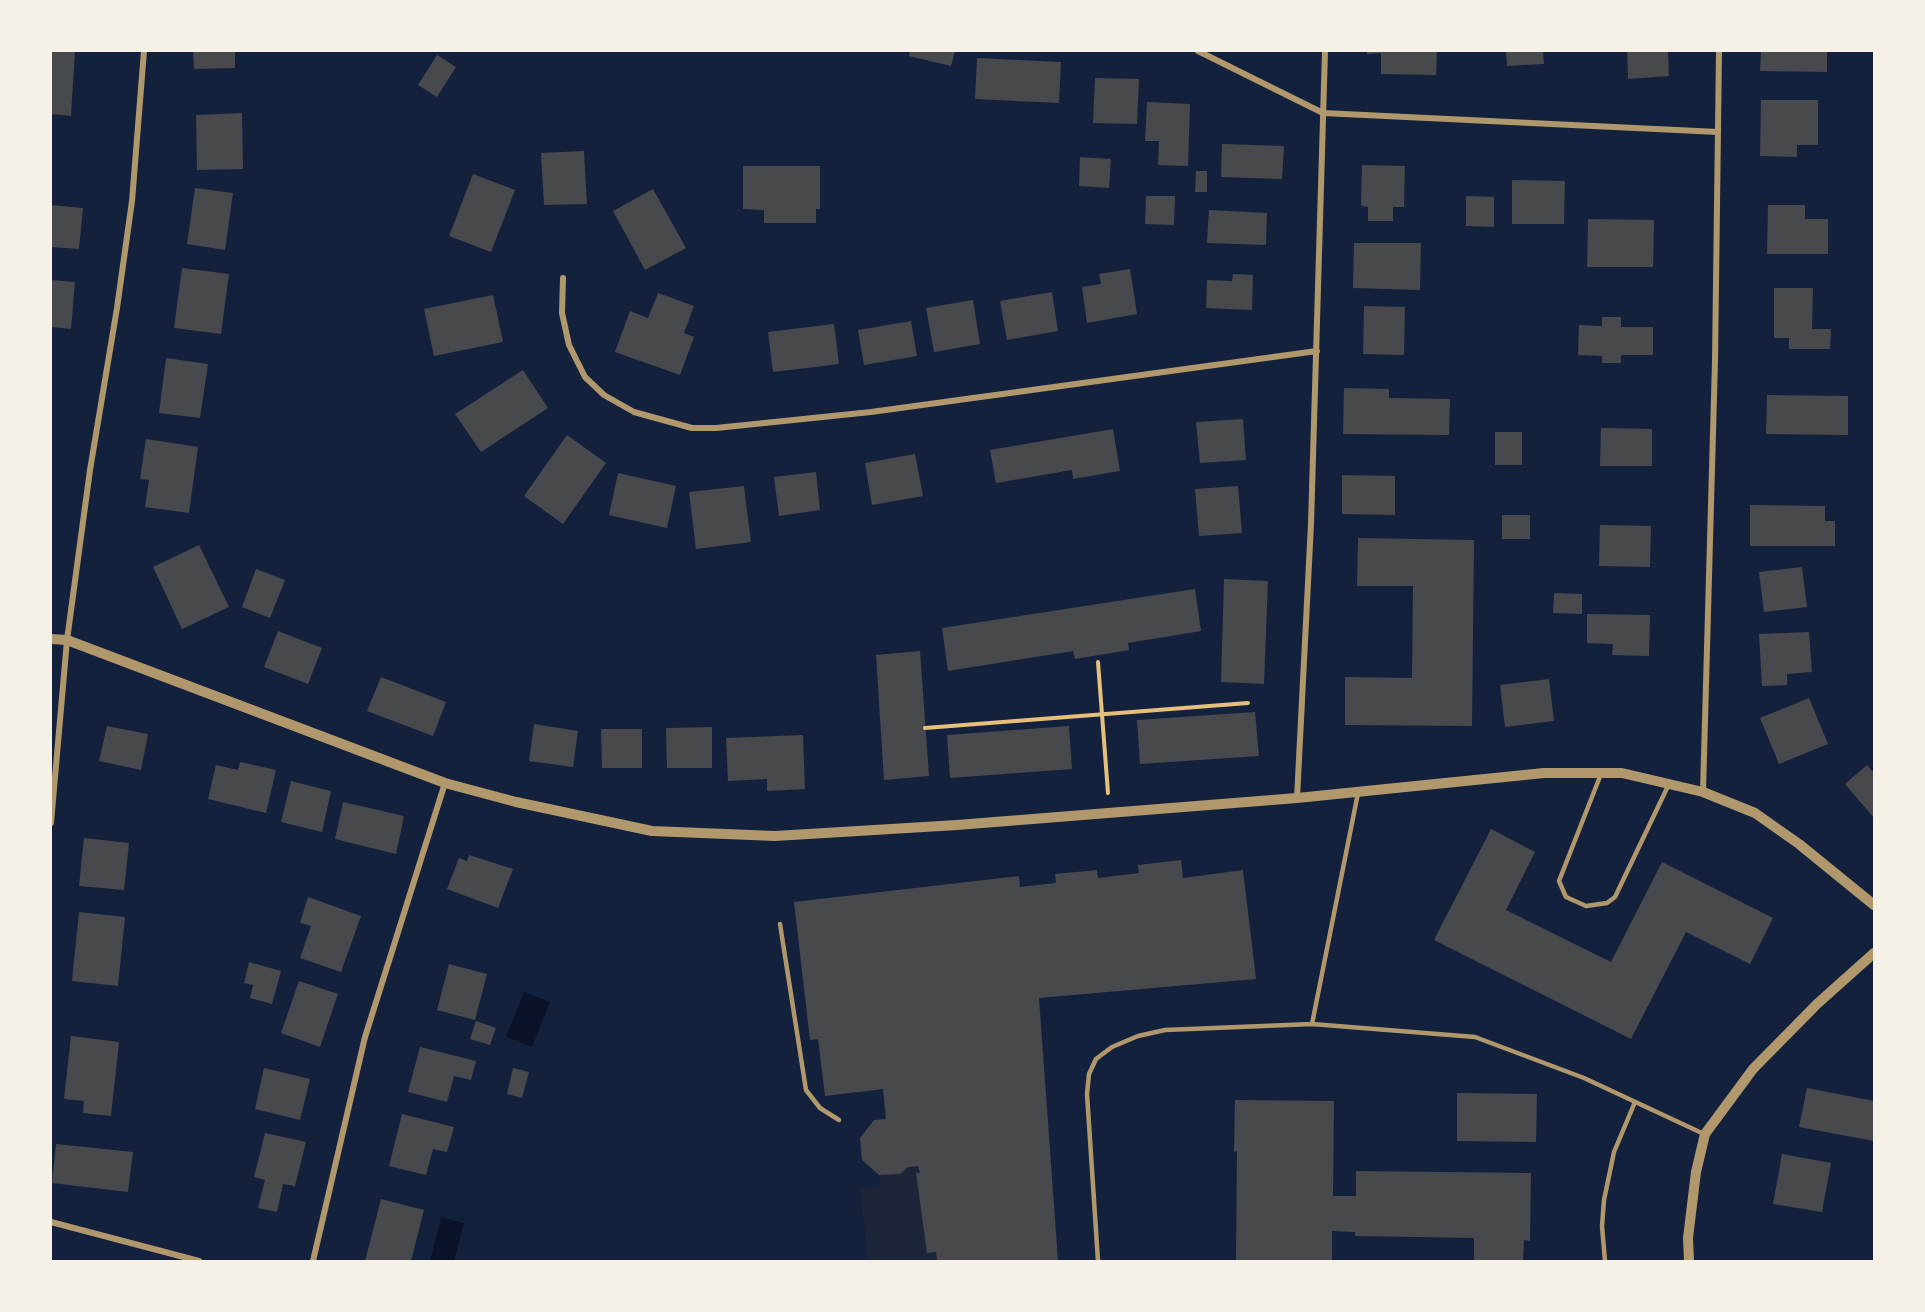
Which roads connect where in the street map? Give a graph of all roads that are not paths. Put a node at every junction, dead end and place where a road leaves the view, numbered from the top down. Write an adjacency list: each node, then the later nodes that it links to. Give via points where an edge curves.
1 (144, 51): 10 (street, via 136,166)
2 (1198, 51): 5 (street)
3 (1325, 51): 5 (street)
4 (1719, 51): 6 (street)
5 (1323, 112): 6 (street); 8 (street)
6 (1718, 132): 15 (street)
7 (563, 278): 8 (street, via 561,313 569,345 585,377 604,395 634,412 692,428 716,429 871,412)
8 (1317, 351): 16 (street)
9 (51, 639): 10 (street)
10 (67, 640): 12 (street); 17 (street)
11 (1602, 772): 13 (street); 13 (lane, via 1559,881 1566,897 1586,906 1607,903 1615,897); 14 (street, via 1544,773)
12 (445, 783): 16 (street, via 652,831 719,835 786,835); 27 (street, via 365,1036)
13 (1669, 784): 15 (street)
14 (1359, 790): 16 (street); 21 (lane)
15 (1702, 792): 18 (street, via 1755,813 1799,843)
16 (1297, 798)
17 (51, 823)
18 (1874, 905)
19 (780, 924): 23 (lane, via 806,1090 820,1108)
20 (1874, 953): 24 (street, via 1753,1069)
21 (1312, 1024): 22 (lane, via 1475,1037 1584,1078); 28 (lane, via 1165,1030 1138,1036 1096,1059 1089,1074 1087,1094)
22 (1635, 1102): 24 (lane); 29 (lane, via 1614,1152 1604,1200)
23 (839, 1120)
24 (1705, 1134): 30 (street, via 1693,1195)
25 (51, 1222): 26 (street)
26 (199, 1261)
27 (313, 1261)
28 (1098, 1261)
29 (1605, 1261)
30 (1689, 1261)

